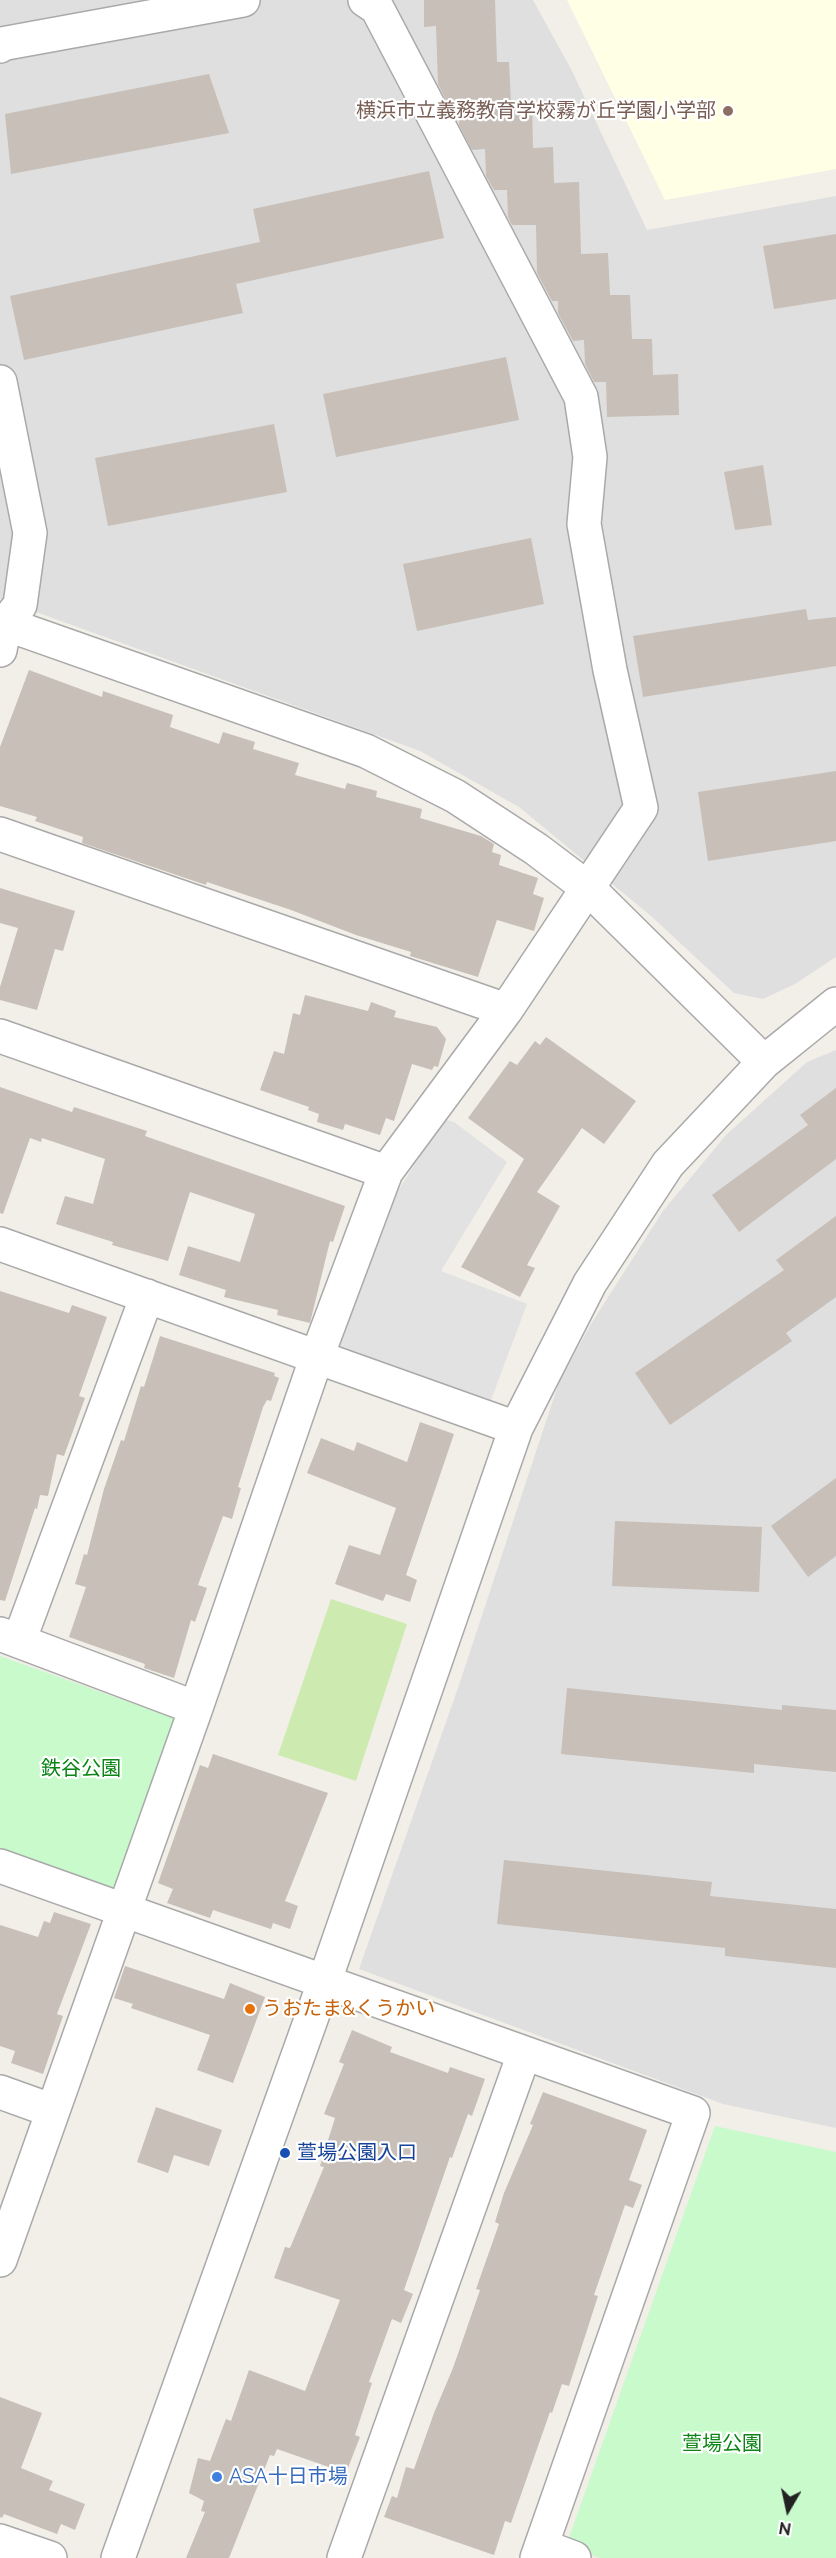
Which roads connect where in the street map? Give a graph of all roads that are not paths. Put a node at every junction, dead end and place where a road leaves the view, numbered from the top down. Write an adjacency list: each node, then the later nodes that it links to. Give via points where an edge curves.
1 (243, 0): 3 (street)
2 (365, 0): 7 (street, via 377,8 581,397 590,457 584,524 610,670 641,808)
3 (0, 46)
4 (0, 382): 5 (street, via 30,533 20,605)
5 (2, 632): 7 (street, via 366,751 455,796)
6 (0, 834): 9 (street)
7 (589, 889): 9 (street); 11 (street)
8 (836, 1004): 11 (street)
9 (506, 1010): 12 (street)
10 (0, 1036): 12 (street)
11 (764, 1062): 16 (street, via 668,1164 590,1283)
12 (386, 1172): 15 (street)
13 (0, 1244): 14 (street)
14 (147, 1296): 15 (street); 17 (street)
15 (316, 1359): 16 (street); 18 (street)
16 (516, 1428): 21 (street)
17 (10, 1638): 18 (street)
18 (196, 1708): 20 (street)
19 (0, 1866): 20 (street)
20 (124, 1911): 21 (street); 24 (street)
21 (324, 1983): 22 (street); 29 (street)
22 (524, 2054): 27 (street, via 693,2113); 30 (street)
23 (0, 2092): 24 (street)
24 (53, 2111): 25 (street)
25 (0, 2260)
26 (0, 2541): 28 (street)
27 (540, 2552): 31 (street)
28 (50, 2558)
29 (118, 2558)
30 (344, 2558)
31 (574, 2558)

